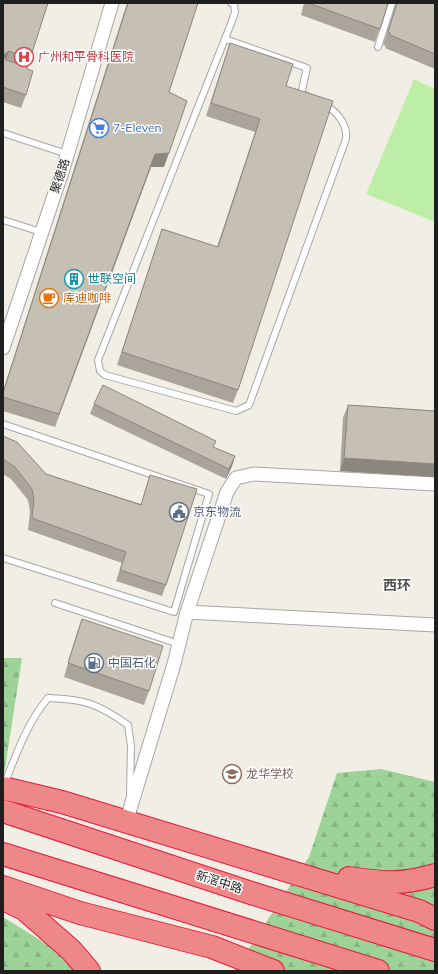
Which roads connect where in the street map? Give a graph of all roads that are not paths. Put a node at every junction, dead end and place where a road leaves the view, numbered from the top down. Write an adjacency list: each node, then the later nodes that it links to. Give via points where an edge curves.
1 (112, 3): 7 (street, 聚德路)
2 (231, 3): 4 (lane, via 234,4 235,12)
3 (392, 3): 5 (lane)
4 (225, 39): 4 (lane, via 307,68 301,94 329,107 343,123 347,134 249,405 236,411 104,375 100,371 98,360)
5 (378, 47)
6 (3, 133): 7 (lane)
7 (67, 154): 9 (street, 聚德路)
8 (3, 220): 9 (lane)
9 (42, 232): 10 (street, 聚德路)
10 (3, 348)
11 (3, 424): 13 (lane, via 209,494 174,612)
12 (435, 484): 15 (street, via 254,474 236,478 227,492)
13 (3, 558)
14 (55, 602): 17 (lane)
15 (187, 612): 16 (street); 17 (street)
16 (435, 625)
17 (179, 644): 20 (street)
18 (3, 787): 20 (highway); 20 (lane, via 23,738 38,710 48,698 75,699 106,709 128,725 131,746)
19 (3, 811): 27 (highway, 新滘中路, via 251,893)
20 (129, 815): 21 (highway)
21 (224, 852): 23 (highway, via 296,869 377,882 400,883); 26 (highway, via 419,911)
22 (3, 854): 30 (highway)
23 (435, 875)
24 (3, 887): 29 (highway, via 80,913 212,947)
25 (3, 899): 28 (highway, via 24,909 71,950)
26 (435, 919)
27 (435, 950)
28 (89, 971)
29 (273, 971)
30 (378, 971)

